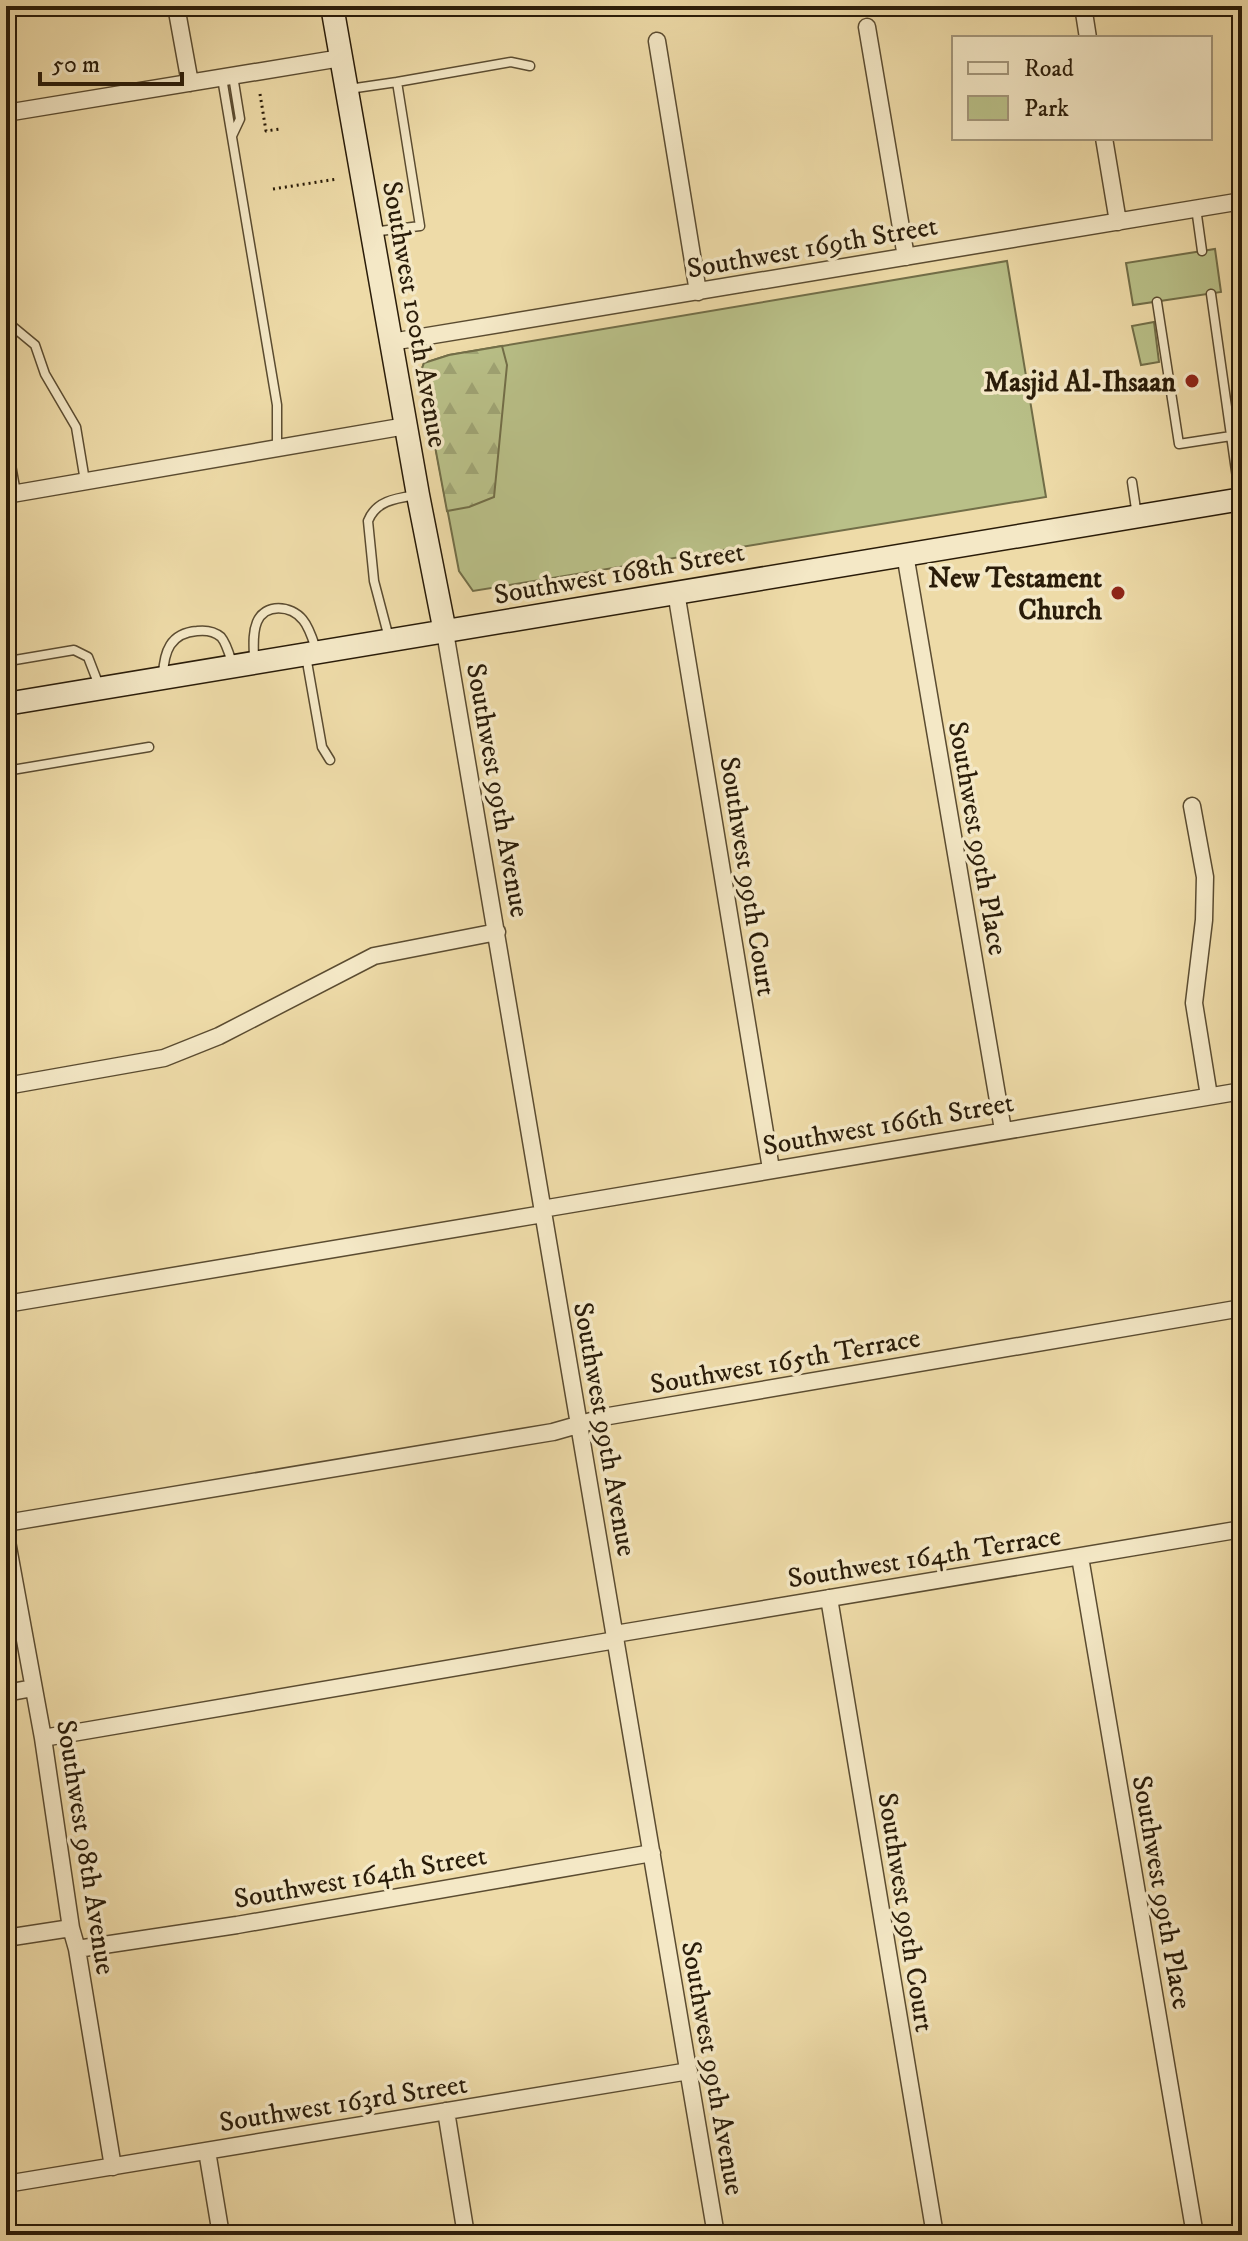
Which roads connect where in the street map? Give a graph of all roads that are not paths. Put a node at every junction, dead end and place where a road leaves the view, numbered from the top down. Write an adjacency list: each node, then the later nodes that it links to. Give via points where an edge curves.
1 (176, 6): 12 (street)
2 (332, 6): 7 (street, Southwest 100th Avenue)
3 (1083, 6): 5 (street)
4 (867, 27): 21 (street)
5 (1088, 36)
6 (657, 41): 22 (street)
7 (341, 58): 10 (street); 13 (street, Southwest 100th Avenue)
8 (6, 66): 14 (lane)
9 (530, 66): 11 (lane, via 511,62)
10 (228, 77): 12 (street); 30 (lane, via 232,137 277,405)
11 (397, 82): 13 (lane); 19 (lane, via 420,226)
12 (190, 83): 14 (street)
13 (346, 89): 19 (street, Southwest 100th Avenue)
14 (10, 113)
15 (1104, 140): 18 (street)
16 (1242, 201): 17 (street, Southwest 169th Street)
17 (1196, 208): 18 (street, Southwest 169th Street); 20 (lane)
18 (1118, 222): 21 (street, Southwest 169th Street)
19 (371, 232): 26 (street, Southwest 100th Avenue)
20 (1202, 251)
21 (906, 257): 22 (street, Southwest 169th Street)
22 (698, 292): 26 (street, Southwest 169th Street)
23 (1211, 294): 28 (lane)
24 (1157, 302): 28 (lane, via 1179,444)
25 (6, 321): 31 (lane, via 35,345 45,374 76,427)
26 (391, 342): 27 (street, Southwest 100th Avenue)
27 (406, 426): 30 (street); 34 (street, Southwest 100th Avenue)
28 (1231, 436): 35 (lane)
29 (6, 437): 33 (lane)
30 (277, 448): 31 (street)
31 (85, 481): 33 (street)
32 (1132, 482): 36 (lane)
33 (11, 494)
34 (418, 495): 39 (street, Southwest 100th Avenue); 40 (lane, via 387,500 368,521 374,581)
35 (1241, 499): 36 (street, Southwest 168th Street)
36 (1137, 516): 37 (street, Southwest 168th Street)
37 (905, 554): 38 (street, Southwest 168th Street); 55 (street, Southwest 99th Place)
38 (676, 592): 39 (street, Southwest 168th Street); 56 (street, Southwest 99th Court)
39 (445, 632): 40 (street, Southwest 168th Street); 51 (street, Southwest 99th Avenue)
40 (390, 641): 41 (street, Southwest 168th Street)
41 (312, 654): 43 (street, Southwest 168th Street); 43 (lane, via 303,620 286,607 275,608 257,621); 48 (lane, via 322,747)
42 (6, 664): 45 (lane, via 74,650 88,657)
43 (244, 665): 44 (street, Southwest 168th Street); 44 (lane, via 214,632 188,632 167,648)
44 (163, 678): 45 (street, Southwest 168th Street)
45 (100, 689): 46 (street, Southwest 168th Street)
46 (6, 704)
47 (149, 747): 49 (lane)
48 (330, 760)
49 (6, 771)
50 (1192, 806): 54 (street, via 1205,877 1194,1003)
51 (497, 932): 52 (street, via 374,956 171,1056); 57 (street, Southwest 99th Avenue)
52 (6, 1086)
53 (1242, 1091): 54 (street, Southwest 166th Street)
54 (1209, 1096): 55 (street, Southwest 166th Street)
55 (1003, 1130): 56 (street, Southwest 166th Street)
56 (771, 1169): 57 (street, Southwest 166th Street)
57 (543, 1211): 58 (street, Southwest 166th Street); 60 (street, Southwest 99th Avenue)
58 (6, 1304)
59 (1242, 1308): 60 (street, Southwest 165th Terrace)
60 (579, 1424): 61 (street, Southwest 165th Terrace); 66 (street, Southwest 99th Avenue)
61 (6, 1523)
62 (1242, 1529): 64 (street, Southwest 164th Terrace)
63 (6, 1536): 67 (street, Southwest 98th Avenue)
64 (1080, 1557): 65 (street, Southwest 164th Terrace); 83 (street, Southwest 99th Place)
65 (829, 1598): 66 (street, Southwest 164th Terrace); 82 (street, Southwest 99th Court)
66 (616, 1637): 69 (street, Southwest 164th Terrace); 70 (street, Southwest 99th Avenue)
67 (33, 1688): 68 (street); 69 (street, Southwest 98th Avenue)
68 (6, 1693)
69 (43, 1738): 71 (street, Southwest 98th Avenue)
70 (652, 1853): 73 (street, Southwest 164th Street); 74 (street, Southwest 99th Avenue)
71 (71, 1928): 72 (street); 73 (street, Southwest 98th Avenue)
72 (6, 1938)
73 (77, 1949): 77 (street, Southwest 98th Avenue)
74 (689, 2071): 75 (street, Southwest 163rd Street); 81 (street, Southwest 99th Avenue)
75 (446, 2111): 76 (street, Southwest 163rd Street); 80 (street)
76 (207, 2151): 77 (street, Southwest 163rd Street); 79 (street)
77 (113, 2167): 78 (street, Southwest 163rd Street)
78 (6, 2184)
79 (221, 2235)
80 (466, 2235)
81 (716, 2235)
82 (935, 2235)
83 (1195, 2235)

